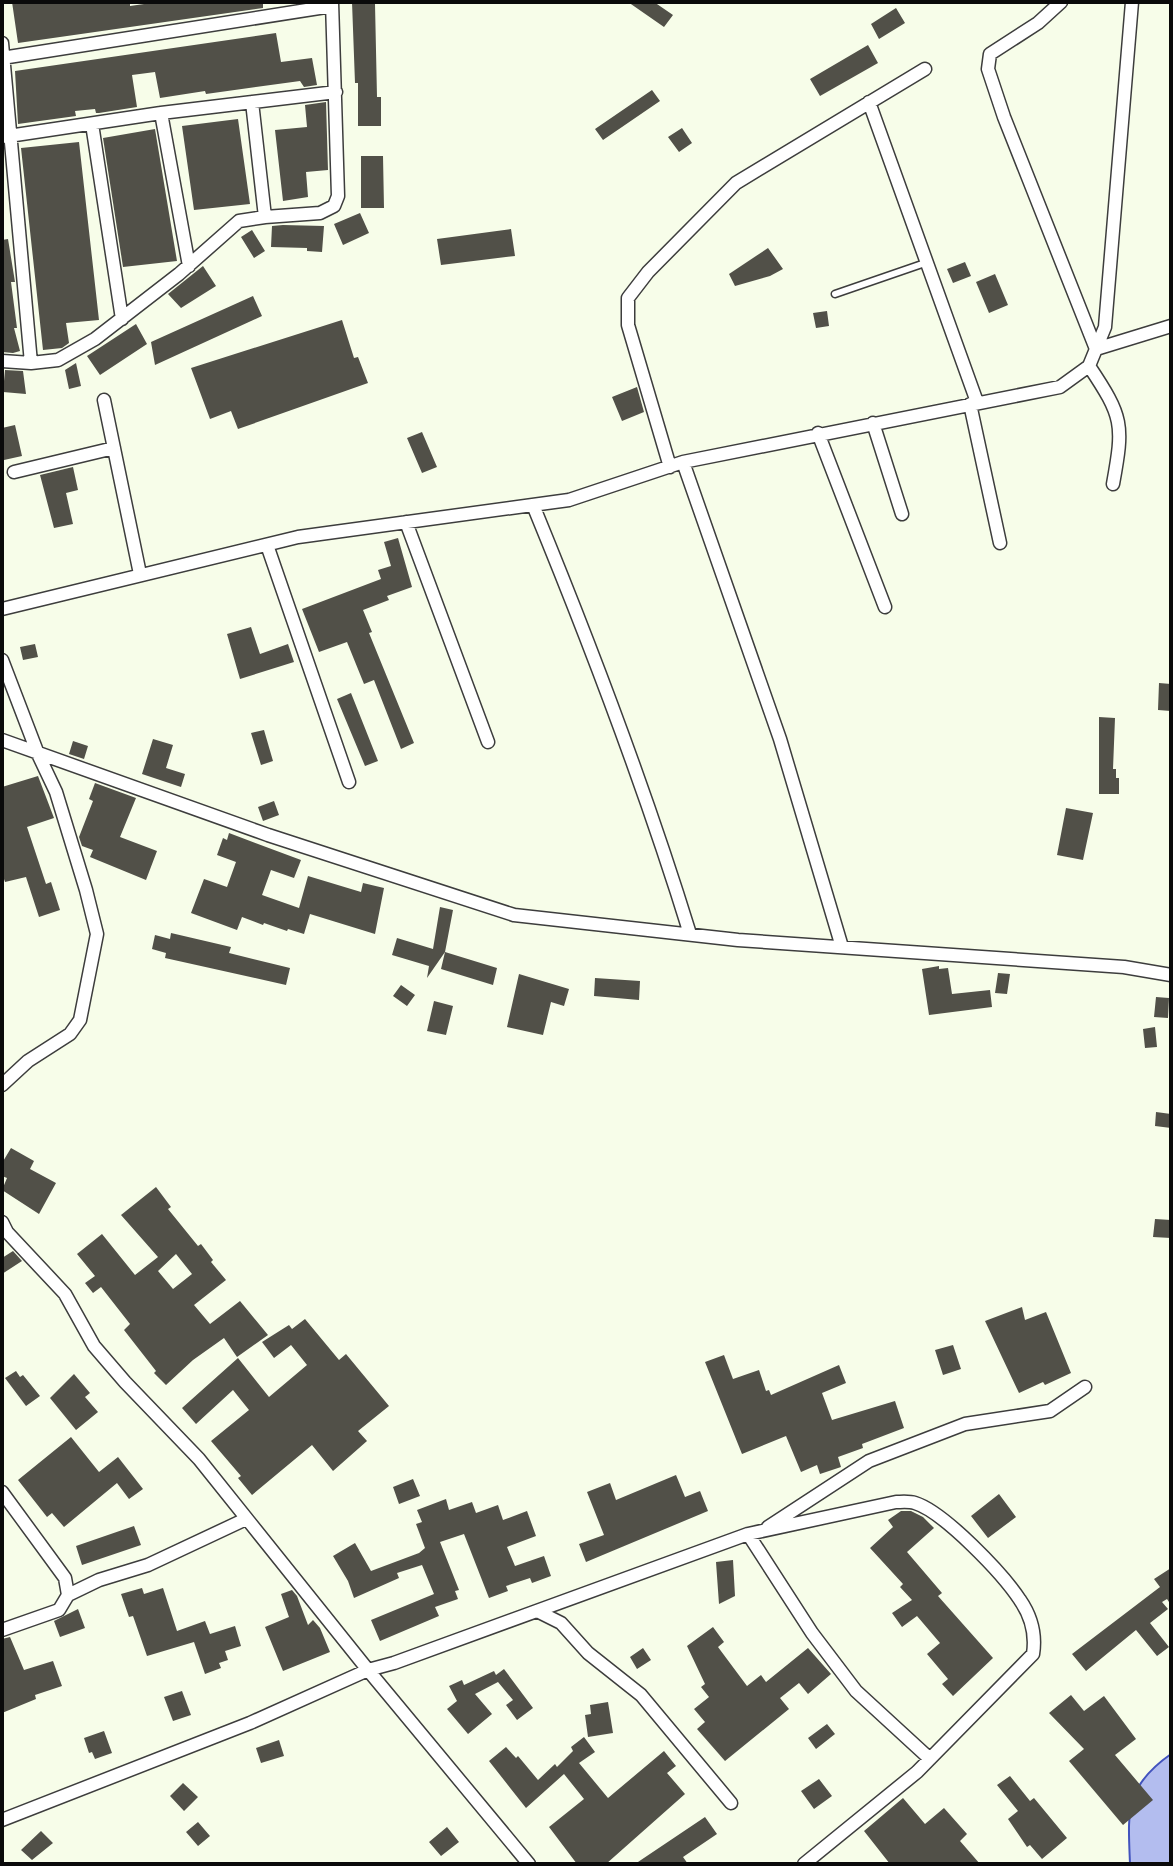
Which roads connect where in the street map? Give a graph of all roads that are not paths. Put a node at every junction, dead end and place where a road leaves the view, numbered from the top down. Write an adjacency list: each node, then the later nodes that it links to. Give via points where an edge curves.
1 (1061, 2): 19 (street, via 990,54 988,69)
2 (1132, 2): 19 (street, via 1105,327)
3 (332, 4): 5 (street); 7 (street)
4 (2, 43): 5 (street)
5 (3, 58): 12 (street)
6 (925, 69): 9 (street)
7 (336, 92): 8 (street); 13 (street, via 334,206 320,213)
8 (252, 102): 10 (street); 13 (street)
9 (869, 102): 14 (street); 29 (street, via 736,183 628,298 628,325)
10 (161, 113): 11 (street); 15 (street)
11 (92, 124): 12 (street); 17 (street)
12 (6, 137): 21 (street)
13 (265, 217): 15 (street, via 239,221)
14 (929, 262): 16 (lane); 24 (street)
15 (189, 266): 17 (street)
16 (835, 294)
17 (122, 319): 21 (street, via 58,360)
18 (1171, 326): 19 (street)
19 (1096, 349): 22 (street)
20 (2, 361): 21 (street)
21 (31, 363)
22 (1089, 366): 24 (street, via 1060,387); 31 (street, via 1115,405 1121,439)
23 (104, 400): 27 (street)
24 (974, 403): 25 (street); 35 (street)
25 (873, 423): 26 (street); 33 (street)
26 (818, 433): 28 (street); 38 (street)
27 (114, 448): 30 (street); 37 (street)
28 (683, 462): 29 (street); 46 (street, via 780,739)
29 (670, 467): 32 (street, via 569,500)
30 (14, 472)
31 (1113, 484)
32 (533, 505): 34 (street); 45 (street, via 595,656)
33 (902, 514)
34 (406, 522): 36 (street); 42 (street)
35 (1000, 543)
36 (267, 545): 37 (street); 44 (street)
37 (140, 574): 39 (street)
38 (885, 607)
39 (2, 609)
40 (2, 660): 43 (street)
41 (2, 740): 43 (street)
42 (488, 742)
43 (38, 754): 45 (street, via 514,915); 48 (street, via 56,792 97,934 80,1020 70,1034)
44 (349, 782)
45 (690, 934): 46 (street)
46 (842, 947): 47 (street)
47 (1171, 975)
48 (2, 1085)
49 (4, 1231): 52 (street, via 65,1294 94,1346 199,1459)
50 (1085, 1387): 53 (street, via 1050,1411 965,1424 869,1461)
51 (2, 1492): 54 (street, via 65,1578)
52 (246, 1519): 54 (street); 57 (street)
53 (755, 1532): 55 (street); 58 (street, via 812,1633 856,1691); 58 (street, via 913,1502 935,1513 982,1555 1021,1601 1036,1637 1033,1654)
54 (68, 1595): 56 (street, via 59,1610)
55 (537, 1611): 57 (street); 59 (street, via 561,1623 588,1653 641,1695)
56 (2, 1630)
57 (368, 1670): 60 (street, via 250,1723); 61 (street)
58 (930, 1759): 62 (street)
59 (731, 1803)
60 (2, 1820)
61 (529, 1864)
62 (804, 1864)

